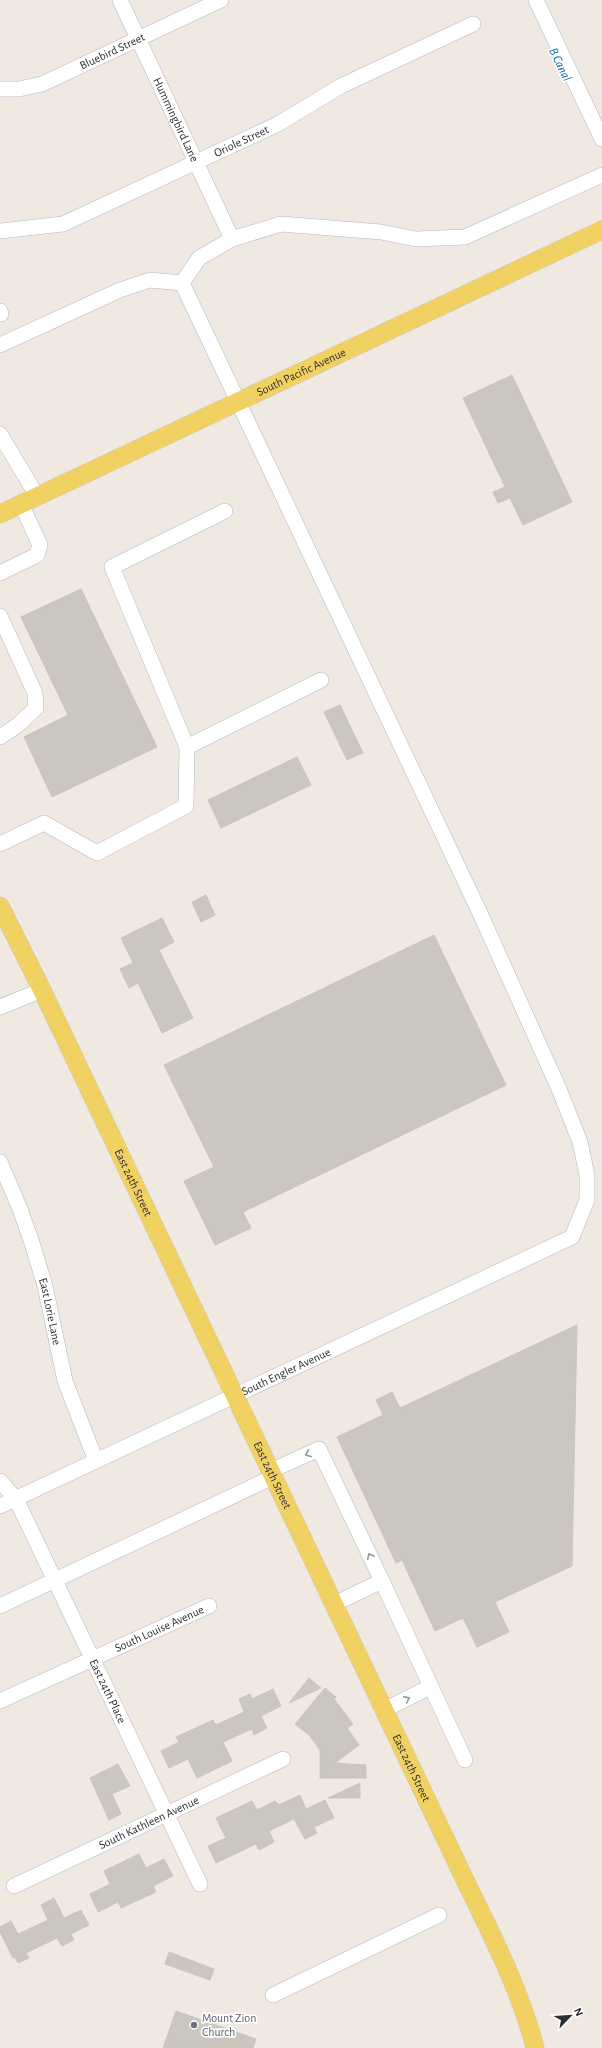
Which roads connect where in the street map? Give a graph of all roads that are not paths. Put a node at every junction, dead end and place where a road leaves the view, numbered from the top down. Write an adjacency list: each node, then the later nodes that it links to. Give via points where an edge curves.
1 (120, 0): 5 (street, Hummingbird Lane)
2 (221, 0): 5 (street, Bluebird Street)
3 (536, 0): 7 (street)
4 (473, 24): 8 (street, Oriole Street, via 341,86 278,124)
5 (138, 39): 6 (street, Bluebird Street, via 42,84 19,89); 8 (street, Hummingbird Lane)
6 (0, 89)
7 (602, 139)
8 (196, 163): 11 (street, Oriole Street, via 64,224); 12 (street, Hummingbird Lane)
9 (602, 175): 12 (street, via 465,237 416,239 381,232 281,224)
10 (602, 230): 15 (main road, South Pacific Avenue)
11 (0, 231)
12 (232, 239): 13 (street, via 199,258)
13 (182, 283): 14 (street, via 150,280 126,288); 15 (street)
14 (0, 345)
15 (238, 402): 17 (main road, South Pacific Avenue); 32 (street, South Engler Avenue, via 479,911 559,1089 580,1142 587,1175 587,1200 572,1237)
16 (1, 436): 17 (street)
17 (37, 496): 18 (main road, South Pacific Avenue)
18 (21, 504): 20 (main road, South Pacific Avenue); 21 (street, via 40,545 38,555)
19 (225, 511): 25 (street, via 112,567)
20 (0, 514)
21 (0, 573)
22 (0, 616): 24 (street, via 35,693 36,708)
23 (321, 680): 25 (street)
24 (0, 738)
25 (188, 747): 26 (street, via 186,806 97,853 44,823)
26 (0, 844)
27 (0, 906): 28 (main road, East 24th Street)
28 (4, 924): 29 (main road, East 24th Street)
29 (42, 990): 30 (street); 32 (main road, East 24th Street)
30 (0, 1007)
31 (0, 1162): 33 (street, East Lorie Lane, via 32,1243 45,1286 65,1381)
32 (235, 1397): 33 (street, South Engler Avenue); 34 (main road, East 24th Street)
33 (96, 1461): 36 (street, South Engler Avenue)
34 (271, 1474): 38 (street); 39 (street, one-way to 34, via 319,1449); 40 (main road, East 24th Street)
35 (0, 1481): 36 (street, East 24th Place)
36 (16, 1499): 37 (street, South Engler Avenue); 38 (street, East 24th Place)
37 (0, 1506)
38 (54, 1580): 41 (street); 43 (street, East 24th Place)
39 (382, 1581): 40 (street); 44 (street)
40 (334, 1604): 46 (main road, East 24th Street)
41 (0, 1606)
42 (209, 1606): 43 (street, South Louise Avenue)
43 (91, 1658): 45 (street, South Louise Avenue); 49 (street, East 24th Place)
44 (430, 1687): 46 (street, one-way to 44); 48 (street)
45 (0, 1701)
46 (384, 1710): 54 (main road, East 24th Street, via 510,1979)
47 (283, 1759): 49 (street, South Kathleen Avenue)
48 (465, 1760)
49 (166, 1814): 50 (street, East 24th Place); 51 (street, South Kathleen Avenue)
50 (200, 1884)
51 (14, 1886)
52 (439, 1915): 53 (street)
53 (273, 1995)
54 (535, 2048)

